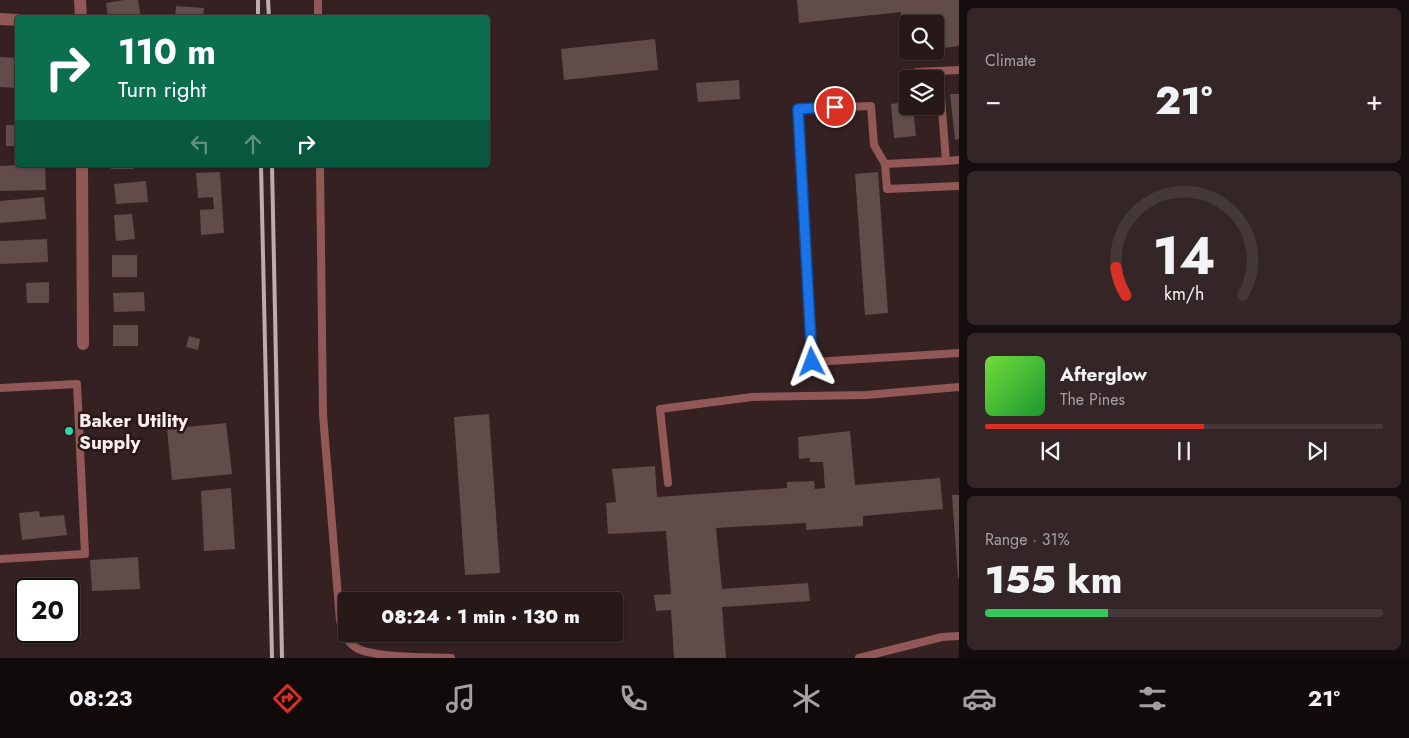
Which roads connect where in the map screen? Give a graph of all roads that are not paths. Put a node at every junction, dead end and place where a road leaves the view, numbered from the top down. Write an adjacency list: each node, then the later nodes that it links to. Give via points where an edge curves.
1 (80, 0): 3 (street)
2 (318, 0): 4 (lane)
3 (81, 15)
4 (318, 15)
5 (0, 19): 6 (street)
6 (15, 20)
7 (944, 70): 8 (lane)
8 (959, 70)
9 (942, 115): 11 (lane)
10 (959, 160): 11 (lane)
11 (946, 161): 12 (lane)
12 (885, 164): 15 (lane, via 887,189); 17 (lane, via 874,145 871,106 798,109 812,362)
13 (82, 167): 16 (street)
14 (320, 167): 23 (lane, via 323,415 340,621 345,637 356,648 373,653)
15 (959, 186)
16 (84, 344)
17 (959, 353)
18 (959, 387): 20 (lane, via 866,395 752,397 660,409)
19 (0, 388): 21 (lane, via 77,384 85,554)
20 (668, 483)
21 (0, 559)
22 (959, 636): 24 (lane, via 942,637)
23 (451, 658)
24 (859, 658)

